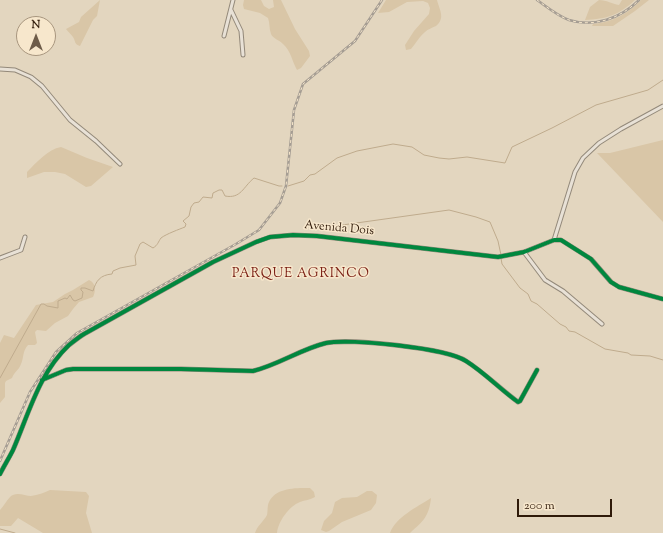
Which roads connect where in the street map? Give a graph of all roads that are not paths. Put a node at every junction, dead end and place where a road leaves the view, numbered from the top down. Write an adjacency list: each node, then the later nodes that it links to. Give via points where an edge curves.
1 (233, 0): 2 (street)
2 (231, 10): 3 (street); 4 (street, via 241,31)
3 (224, 36)
4 (243, 56)
5 (0, 69): 7 (street, via 15,70 36,81 70,120)
6 (663, 106): 9 (street, via 620,128 583,158 575,172)
7 (120, 164)
8 (25, 237): 11 (street, via 21,250)
9 (554, 240): 10 (street, Avenida Dois); 12 (street, via 564,241 591,259 611,282 619,287)
10 (524, 252): 13 (street, via 545,280 563,291); 15 (street, Avenida Dois, via 499,256 317,236 270,237 213,262 84,334 64,350)
11 (0, 258)
12 (663, 299)
13 (602, 324)
14 (537, 370): 15 (street, via 518,402 456,356 401,345 335,342 322,344 253,371 73,369)
15 (42, 380): 16 (street, Avenida Dois, via 13,450)
16 (0, 474)

